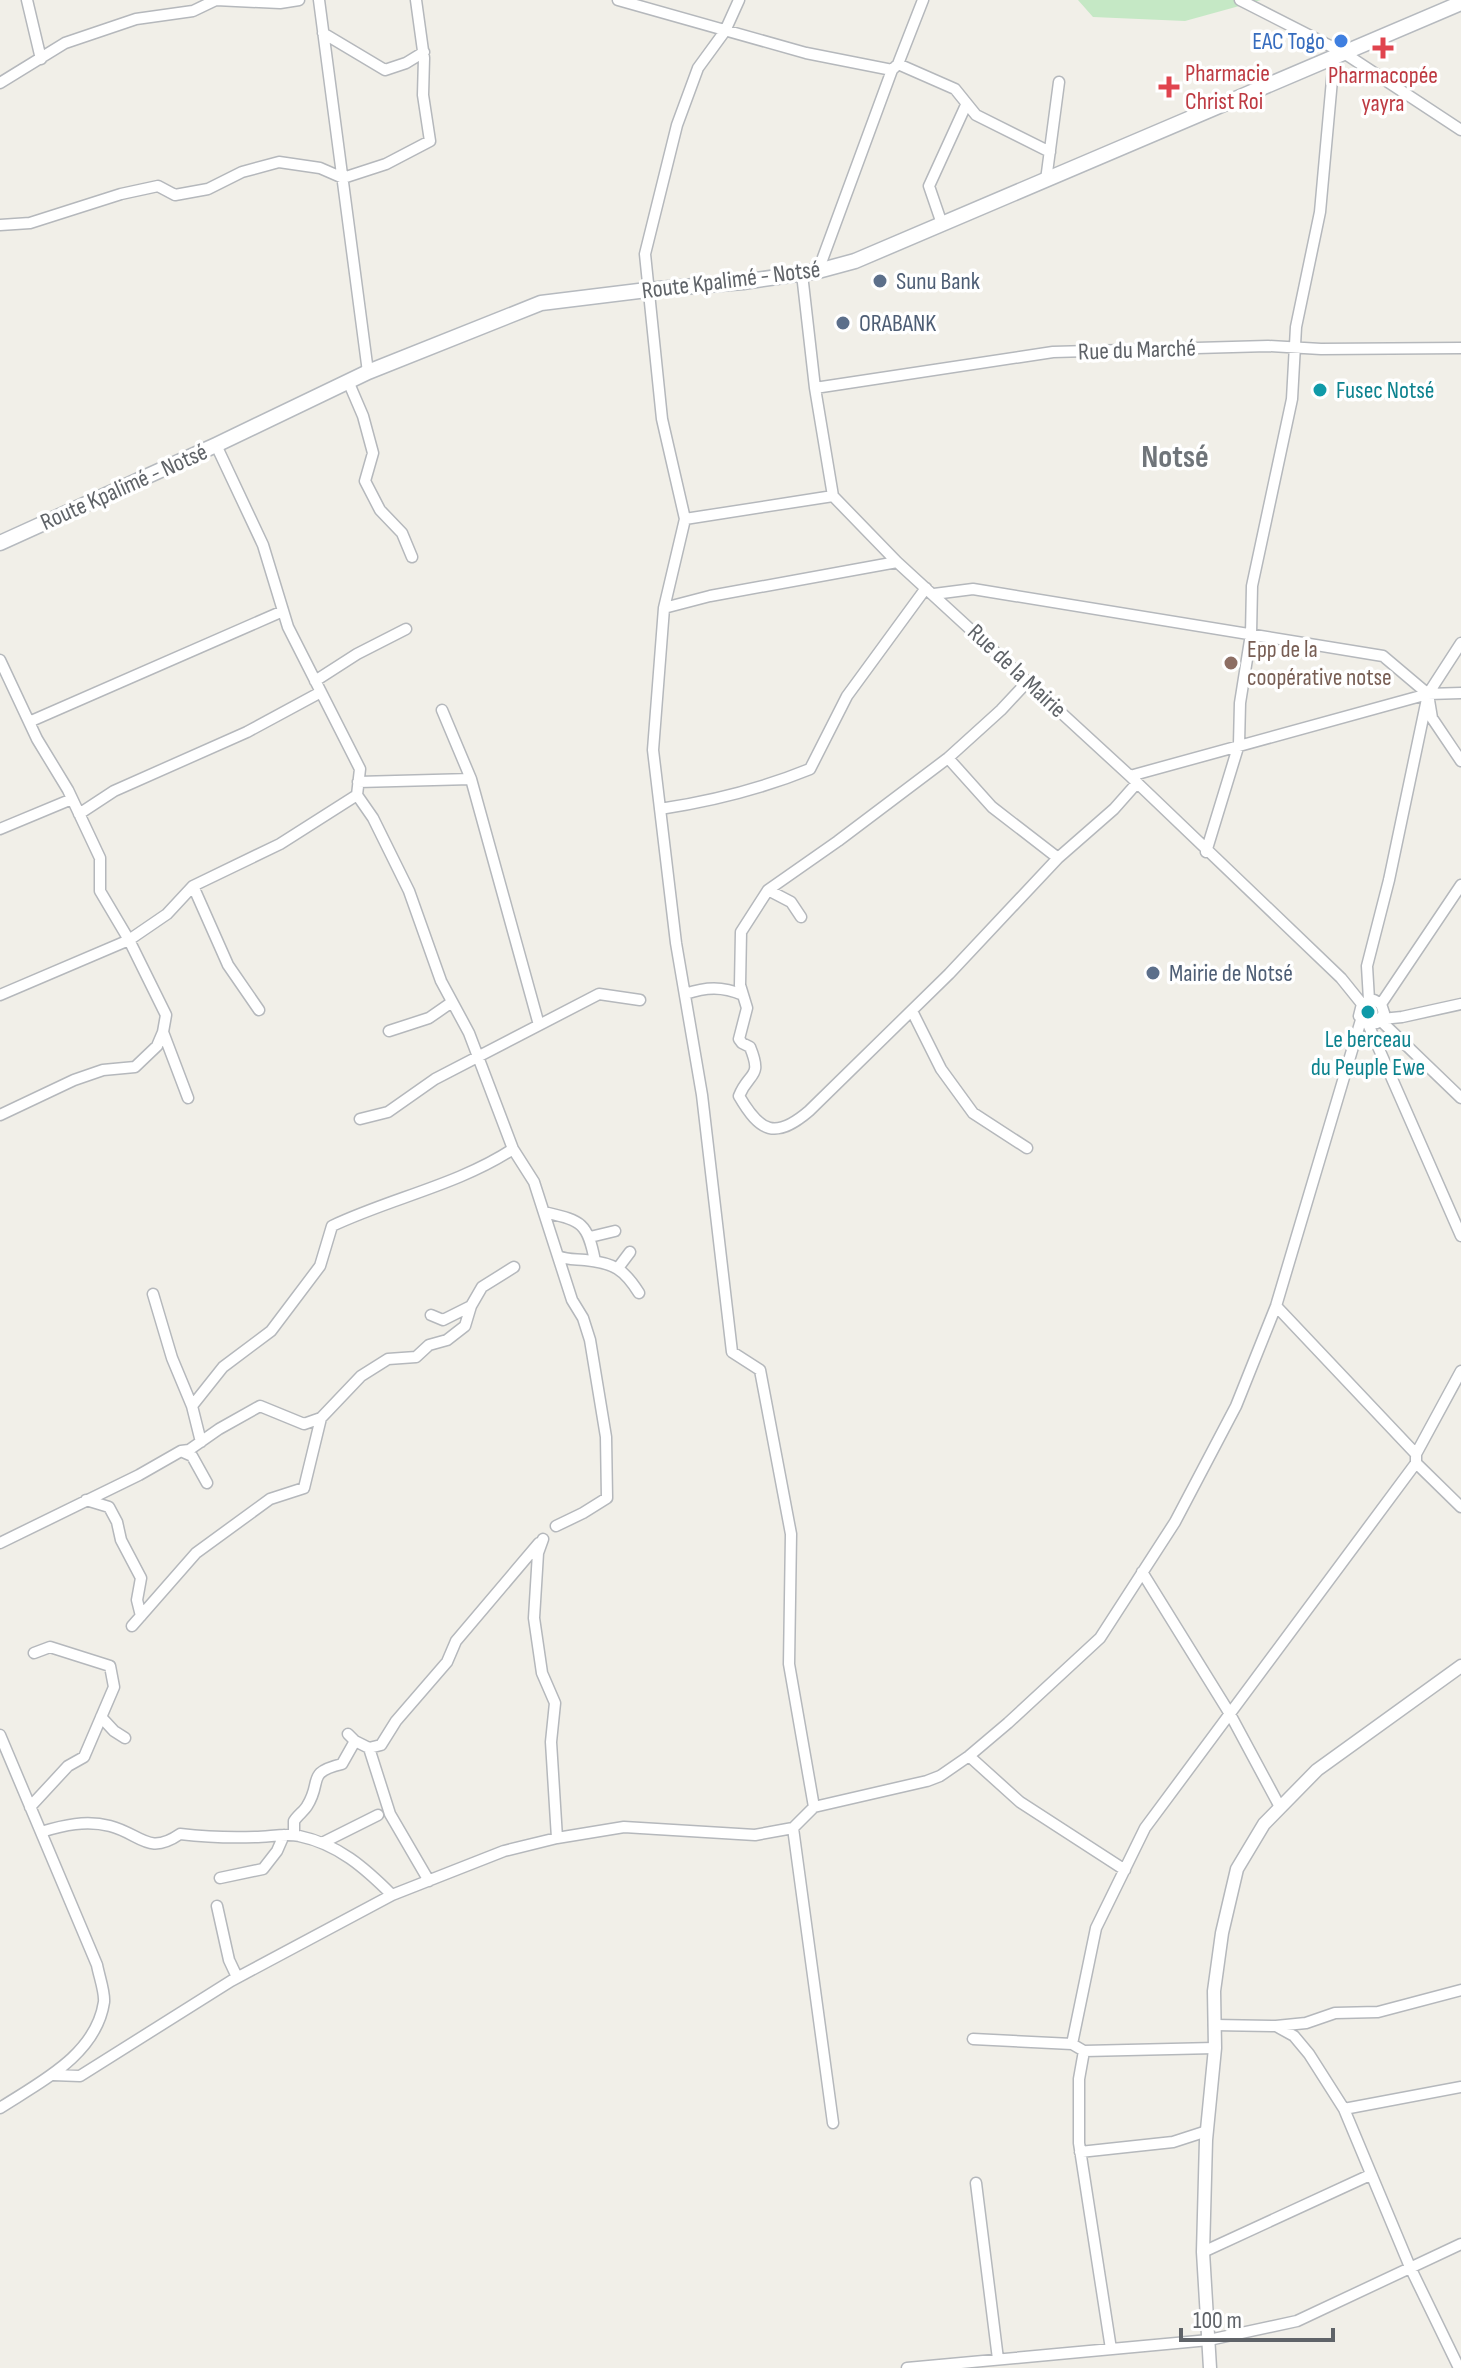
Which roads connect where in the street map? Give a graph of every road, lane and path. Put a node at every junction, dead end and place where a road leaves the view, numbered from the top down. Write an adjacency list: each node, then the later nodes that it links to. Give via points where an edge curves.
1 (27, 0): 14 (street)
2 (299, 0): 14 (street, via 216,0 193,11 136,19 65,43)
3 (319, 0): 11 (street)
4 (416, 0): 12 (street)
5 (618, 0): 10 (street)
6 (739, 0): 10 (street)
7 (923, 0): 15 (street)
8 (1240, 0): 13 (street)
9 (1461, 3): 13 (main road, Route Kpalimé - Notsé)
10 (725, 31): 15 (street, via 806,53); 27 (street, via 698,68 677,125 645,254)
11 (323, 33): 12 (street, via 385,70); 21 (street)
12 (424, 52): 21 (street, via 430,141)
13 (1339, 56): 19 (street); 22 (main road, Route Kpalimé - Notsé); 28 (street, via 1320,212)
14 (41, 59): 17 (street)
15 (895, 67): 18 (street, via 955,89); 25 (street)
16 (1059, 82): 20 (street)
17 (0, 83)
18 (966, 105): 20 (street, via 1006,132); 23 (street, via 929,186)
19 (1461, 130)
20 (1050, 152): 22 (street)
21 (343, 178): 24 (street, via 320,168 279,162 208,189 175,195 158,186 30,223); 30 (street)
22 (1046, 180): 23 (main road, Route Kpalimé - Notsé)
23 (942, 224): 25 (main road, Route Kpalimé - Notsé)
24 (0, 225)
25 (818, 271): 26 (main road, Route Kpalimé - Notsé)
26 (802, 274): 27 (main road, Route Kpalimé - Notsé); 32 (street)
27 (647, 290): 30 (main road, Route Kpalimé - Notsé, via 541,303); 35 (street, via 662,419)
28 (1295, 347): 29 (street, Rue du Marché); 32 (street, Rue du Marché, via 1053,352); 43 (street, via 1292,399 1252,586)
29 (1461, 348)
30 (368, 372): 31 (main road, Route Kpalimé - Notsé)
31 (348, 381): 33 (main road, Route Kpalimé - Notsé); 37 (street, via 373,453 365,481 380,510 402,533)
32 (815, 388): 34 (street)
33 (216, 445): 36 (main road, Route Kpalimé - Notsé); 41 (street, via 263,545)
34 (833, 496): 35 (street); 38 (street, Rue de la Mairie)
35 (685, 519): 40 (street)
36 (0, 543)
37 (412, 557)
38 (897, 562): 39 (street, Rue de la Mairie); 40 (street)
39 (930, 591): 43 (street, via 973,589); 47 (street, Rue de la Mairie); 61 (street, via 847,696 810,769 768,787)
40 (664, 608): 61 (street, via 653,750)
41 (283, 611): 46 (street); 52 (street)
42 (406, 629): 46 (street)
43 (1251, 634): 50 (street, via 1383,656); 53 (street)
44 (1461, 643): 50 (street)
45 (0, 660): 52 (street)
46 (315, 681): 48 (street)
47 (1028, 681): 54 (street); 57 (street, Rue de la Mairie)
48 (321, 692): 58 (street, via 360,769); 62 (street, via 247,732 114,791)
49 (1461, 693): 50 (street)
50 (1428, 694): 53 (street); 55 (street, via 1432,718); 76 (street, via 1367,966)
51 (442, 710): 56 (street)
52 (29, 722): 60 (street)
53 (1239, 744): 57 (street); 64 (street)
54 (948, 758): 65 (street, via 992,807); 68 (street)
55 (1461, 761)
56 (471, 779): 58 (street); 83 (street)
57 (1134, 779): 64 (street, Rue de la Mairie); 65 (street, via 1114,809)
58 (358, 782): 59 (street)
59 (357, 795): 67 (street, via 280,844); 75 (street, via 409,891)
60 (72, 799): 62 (street); 63 (street)
61 (660, 809): 71 (street)
62 (79, 814): 70 (street, via 100,858 100,891)
63 (0, 829)
64 (1206, 852): 76 (street, Rue de la Mairie)
65 (1058, 858): 80 (street)
66 (1461, 885): 77 (street)
67 (193, 886): 70 (street, via 167,914); 79 (street, via 228,965)
68 (768, 890): 69 (street, via 791,902); 73 (street, via 741,932)
69 (801, 917)
70 (129, 940): 72 (street); 85 (street, via 166,1015)
71 (685, 994): 73 (street, via 724,988); 130 (street, via 732,1352 760,1370 791,1534 789,1664)
72 (0, 995)
73 (743, 995): 80 (street, via 747,1008 739,1039 750,1047 756,1068 739,1096 764,1126 781,1129 809,1111)
74 (640, 1000): 83 (street, via 599,994)
75 (452, 1002): 84 (street, via 429,1018); 86 (street)
76 (1366, 1002): 77 (street); 82 (street, via 1358,1012)
77 (1381, 1004): 81 (street)
78 (1461, 1004): 81 (street)
79 (259, 1010)
80 (912, 1011): 91 (street, via 941,1069 973,1113)
81 (1382, 1020): 82 (street); 88 (street)
82 (1364, 1022): 95 (street); 105 (street)
83 (539, 1025): 86 (street)
84 (389, 1031)
85 (163, 1032): 87 (street); 89 (street, via 157,1046 135,1067 74,1080)
86 (478, 1057): 90 (street, via 388,1112); 92 (street)
87 (188, 1098)
88 (1461, 1098)
89 (0, 1114)
90 (360, 1119)
91 (1027, 1148)
92 (513, 1149): 93 (street, via 534,1182); 108 (street, via 489,1165 332,1226 320,1266 271,1331 223,1367)
93 (544, 1212): 96 (street, via 576,1219); 98 (street)
94 (615, 1231): 96 (street)
95 (1461, 1236)
96 (590, 1237): 99 (street)
97 (630, 1252): 101 (street)
98 (558, 1256): 99 (street); 116 (street, via 590,1340 606,1437 607,1498)
99 (595, 1261): 101 (street)
100 (514, 1267): 104 (street, via 482,1287)
101 (618, 1268): 102 (street)
102 (639, 1293)
103 (153, 1294): 108 (street)
104 (471, 1306): 106 (street, via 443,1320); 109 (street, via 465,1326 447,1340 429,1345 416,1357 388,1359 361,1376)
105 (1276, 1306): 112 (street); 118 (street, via 1236,1406 1175,1522)
106 (431, 1315)
107 (1461, 1371): 112 (street)
108 (192, 1406): 110 (street)
109 (321, 1418): 110 (street, via 304,1424 260,1406); 119 (street, via 304,1488 270,1499 196,1553)
110 (201, 1442): 111 (street)
111 (181, 1451): 113 (street, via 192,1456); 114 (street)
112 (1416, 1458): 115 (street); 123 (street)
113 (207, 1483)
114 (86, 1500): 117 (street); 119 (street, via 109,1507 117,1522 141,1578)
115 (1461, 1507)
116 (556, 1526)
117 (0, 1543)
118 (1142, 1572): 123 (street); 128 (street, via 1100,1638)
119 (141, 1616): 120 (street)
120 (132, 1626)
121 (34, 1653): 124 (street, via 50,1647 110,1666 114,1687)
122 (1461, 1666): 131 (street, via 1317,1770)
123 (1230, 1714): 131 (street); 140 (street, via 1145,1828)
124 (101, 1717): 126 (street); 129 (street, via 84,1757 68,1766)
125 (0, 1735): 129 (street)
126 (125, 1738)
127 (369, 1748): 135 (street, via 351,1738 342,1764 318,1774 306,1809); 137 (street, via 381,1745 447,1662 456,1641 543,1539 534,1618 542,1673 555,1703 551,1742); 142 (street, via 390,1814)
128 (969, 1756): 130 (street, via 927,1781); 140 (street, via 1020,1802)
129 (30, 1807): 134 (street)
130 (814, 1807): 133 (street)
131 (1280, 1807): 147 (street, via 1237,1869 1222,1933)
132 (378, 1815): 138 (street)
133 (793, 1828): 137 (street, via 755,1835 624,1827); 157 (street)
134 (41, 1832): 136 (street, via 70,1823 110,1826 152,1844 166,1844 180,1834); 153 (street, via 97,1965 104,2001 89,2041)
135 (289, 1835): 136 (street); 138 (street); 139 (street)
136 (260, 1837): 139 (street)
137 (557, 1838): 142 (street, via 504,1851)
138 (322, 1843): 143 (street, via 344,1852)
139 (273, 1856): 141 (street, via 263,1869)
140 (1125, 1870): 150 (street, via 1096,1928)
141 (220, 1878)
142 (429, 1881): 143 (street)
143 (392, 1895): 145 (street)
144 (217, 1906): 145 (street)
145 (237, 1977): 153 (street, via 80,2076)
146 (1461, 1990): 148 (street, via 1378,2012 1335,2013)
147 (1214, 2025): 148 (street); 151 (street)
148 (1276, 2026): 156 (street, via 1294,2036 1309,2054)
149 (973, 2039): 150 (street)
150 (1072, 2044): 152 (street)
151 (1215, 2048): 152 (street); 158 (street)
152 (1084, 2051): 159 (street)
153 (53, 2075): 155 (street)
154 (1461, 2087): 156 (street)
155 (0, 2108)
156 (1344, 2109): 160 (street)
157 (833, 2123)
158 (1207, 2131): 159 (street, via 1173,2142); 163 (street)
159 (1080, 2152): 166 (street)
160 (1370, 2175): 163 (street); 164 (street)
161 (976, 2183): 167 (street)
162 (1461, 2244): 164 (street)
163 (1203, 2252): 165 (street)
164 (1410, 2267): 165 (street, via 1297,2321); 168 (street)
165 (1209, 2340): 166 (street); 170 (street)
166 (1111, 2349): 167 (street)
167 (998, 2359): 169 (street)
168 (1458, 2367)
169 (907, 2368)
170 (1210, 2368)

